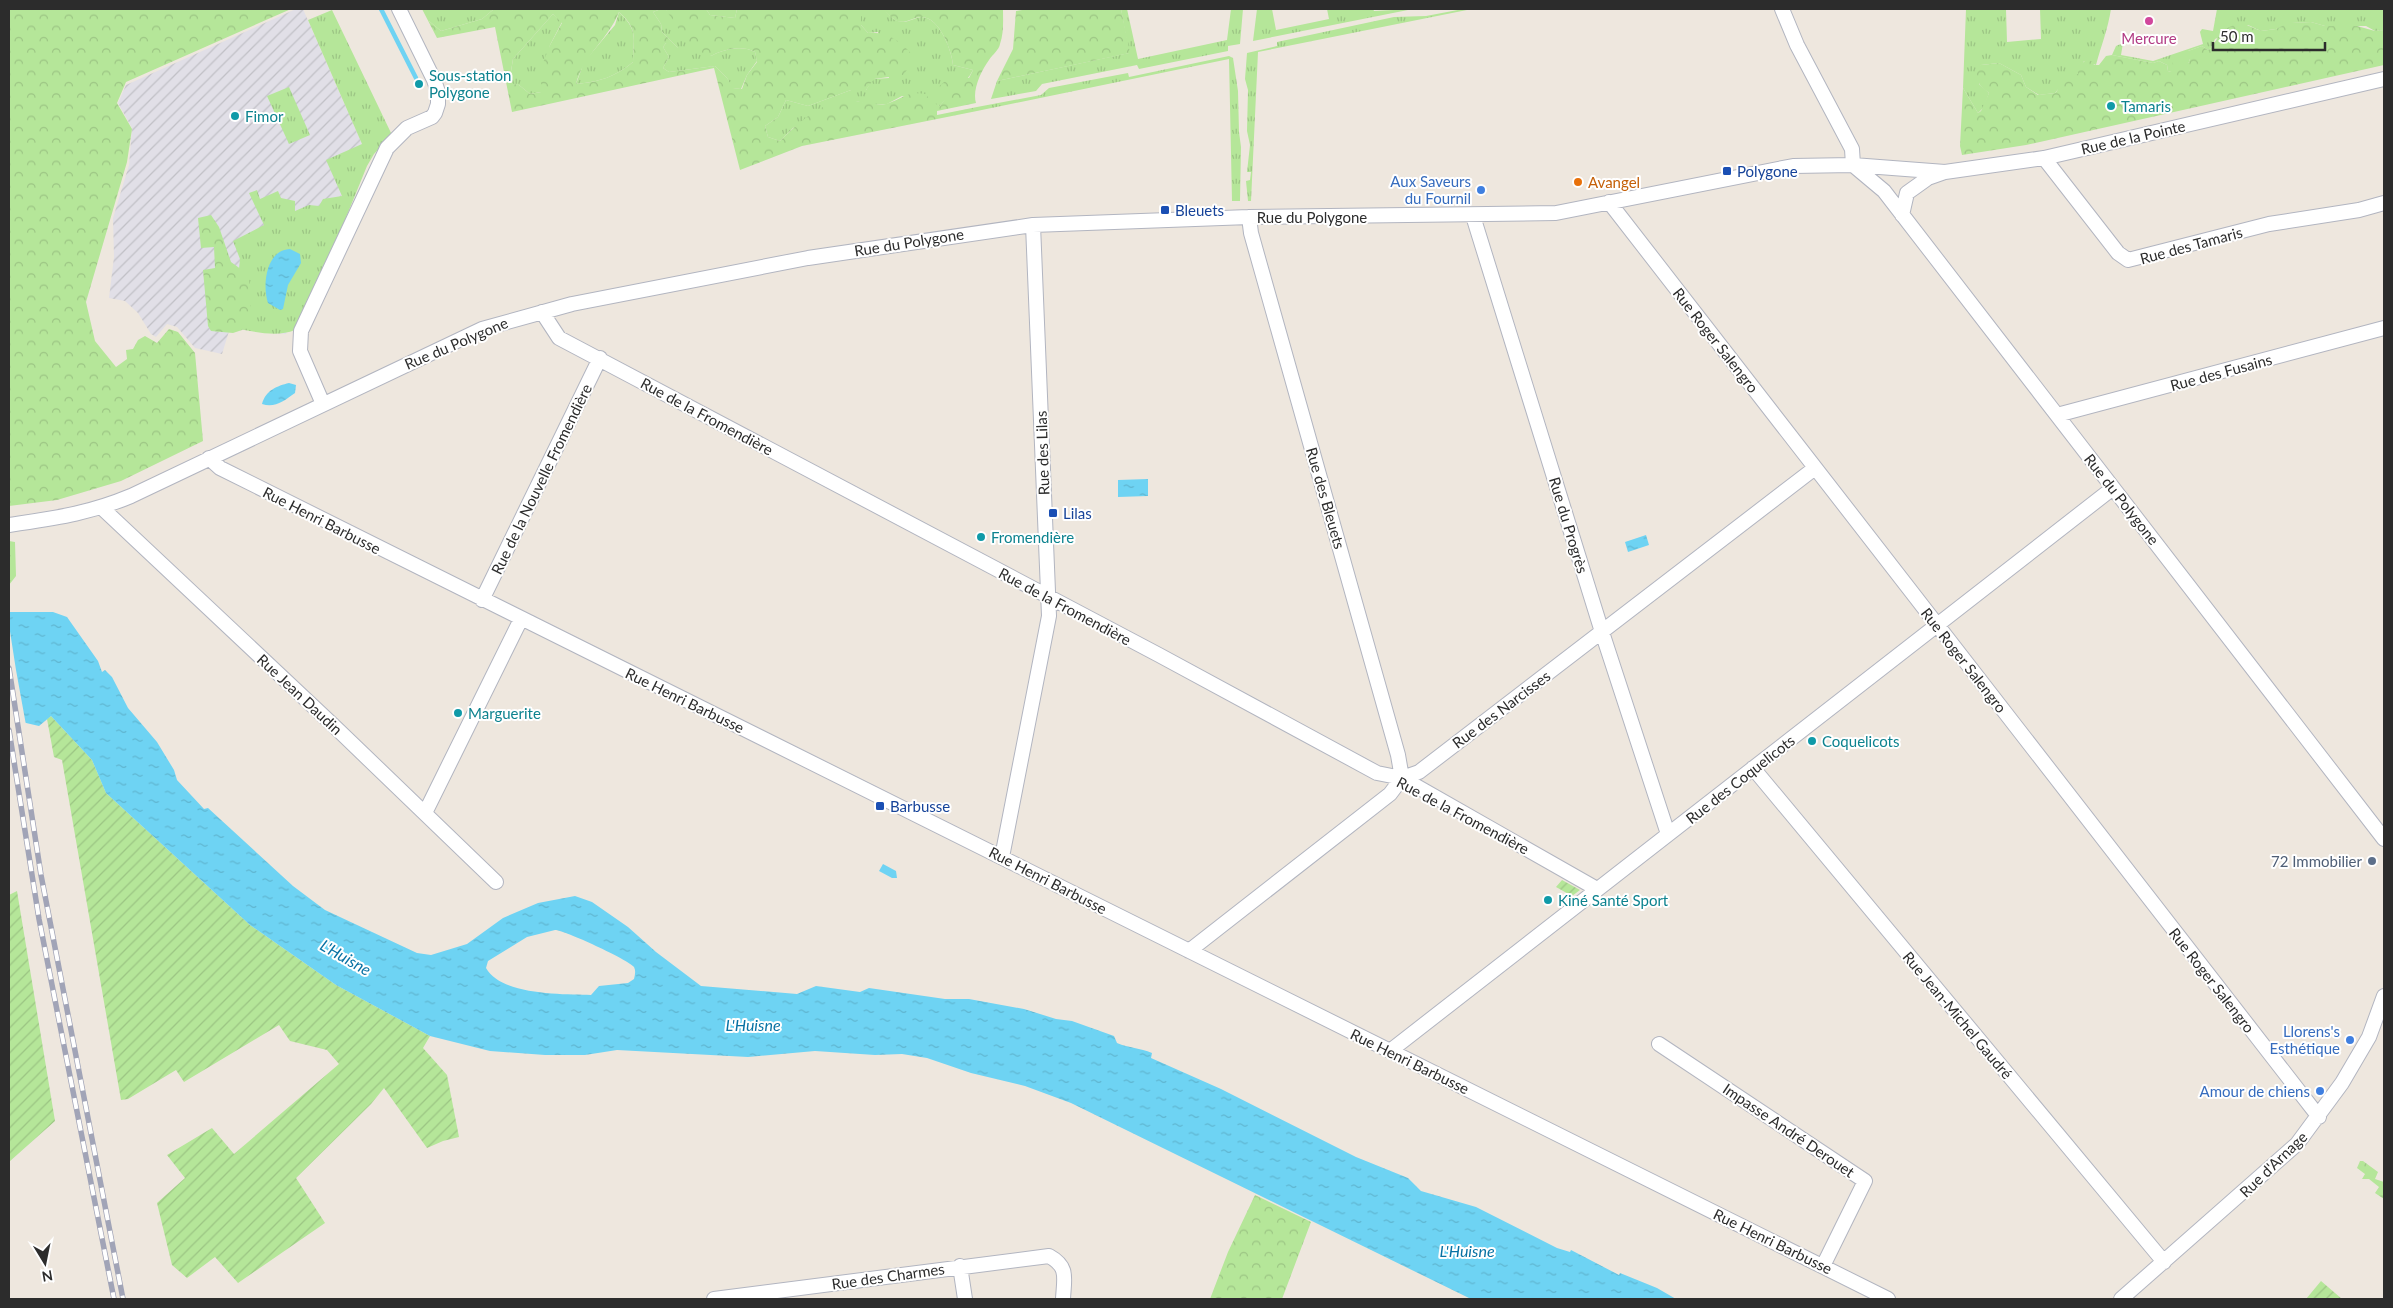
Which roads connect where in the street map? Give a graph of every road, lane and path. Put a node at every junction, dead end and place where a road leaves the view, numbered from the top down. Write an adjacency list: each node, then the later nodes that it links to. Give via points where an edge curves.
1 (399, 9): 16 (street, via 434,80 438,92 437,108 432,117 407,128 387,148 301,331 300,351)
2 (1782, 9): 5 (street, via 1797,45 1852,149)
3 (2384, 79): 4 (street, Rue de la Pointe)
4 (2044, 158): 6 (street, Rue de la Pointe); 8 (street, Rue des Tamaris, via 2118,253 2128,260 2269,224)
5 (1853, 165): 6 (street, Rue du Polygone); 7 (street, Rue du Polygone, via 1793,166); 9 (street, Rue du Polygone, via 1884,191)
6 (1945, 172): 9 (street, Rue de la Pointe, via 1928,178 1907,193)
7 (1609, 202): 10 (street, Rue du Polygone, via 1556,213); 19 (street, Rue Roger Salengro)
8 (2384, 203)
9 (1902, 215): 17 (street, Rue du Polygone)
10 (1473, 216): 11 (street, Rue du Polygone); 27 (street, Rue du Progrès)
11 (1248, 217): 12 (street, Rue du Polygone); 29 (street, Rue des Bleuets)
12 (1033, 224): 13 (street, Rue du Polygone, via 808,258); 23 (street, Rue des Lilas)
13 (542, 312): 15 (street, Rue de la Fromendière, via 559,338); 16 (street, Rue du Polygone, via 482,329)
14 (2384, 328): 17 (street, Rue des Fusains)
15 (600, 358): 23 (street, Rue de la Fromendière); 24 (street, Rue de la Nouvelle Fromendière)
16 (323, 404): 18 (street, Rue du Polygone)
17 (2057, 415): 20 (street, Rue du Polygone)
18 (209, 458): 21 (street, Rue du Polygone); 24 (street, Rue Henri Barbusse, via 220,468)
19 (1815, 468): 26 (street, Rue Roger Salengro); 27 (street, Rue des Narcisses)
20 (2113, 488): 26 (street, Rue des Coquelicots); 32 (street, Rue du Polygone)
21 (102, 508): 22 (street, Rue du Polygone, via 74,516); 30 (street, Rue Jean Daudin)
22 (9, 525)
23 (1048, 597): 29 (street, Rue de la Fromendière, via 1377,773); 33 (street, Rue des Lilas, via 1049,616)
24 (482, 600): 25 (street, Rue Henri Barbusse)
25 (522, 619): 30 (street); 33 (street, Rue Henri Barbusse)
26 (1937, 625): 28 (street, Rue des Coquelicots); 40 (street, Rue Roger Salengro)
27 (1602, 632): 29 (street, Rue des Narcisses, via 1419,772); 31 (street, Rue du Progrès)
28 (1753, 768): 31 (street, Rue des Coquelicots); 41 (street, Rue Jean-Michel Gaudré)
29 (1402, 778): 35 (street, Rue de la Fromendière); 36 (street, Rue des Narcisses, via 1390,794)
30 (425, 813): 34 (street, Rue Jean Daudin)
31 (1668, 834): 35 (street, Rue des Coquelicots)
32 (2384, 839)
33 (1002, 857): 36 (street, Rue Henri Barbusse)
34 (496, 882)
35 (1597, 889): 39 (street, Rue des Coquelicots)
36 (1189, 951): 39 (street, Rue Henri Barbusse)
37 (2384, 996): 40 (street, Rue d'Arnage, via 2369,1037)
38 (1660, 1044): 43 (street, Impasse André Derouet, via 1865,1181)
39 (1390, 1051): 43 (street, Rue Henri Barbusse)
40 (2319, 1117): 41 (street, Rue d'Arnage, via 2297,1144)
41 (2164, 1262): 48 (street, Rue d'Arnage)
42 (960, 1266): 44 (street, Rue des Charmes); 45 (street); 46 (street, Rue des Charmes, via 1049,1256 1060,1262 1064,1272)
43 (1824, 1266): 47 (street, Rue Henri Barbusse)
44 (714, 1299)
45 (965, 1299)
46 (1063, 1299)
47 (1888, 1299)
48 (2121, 1299)

